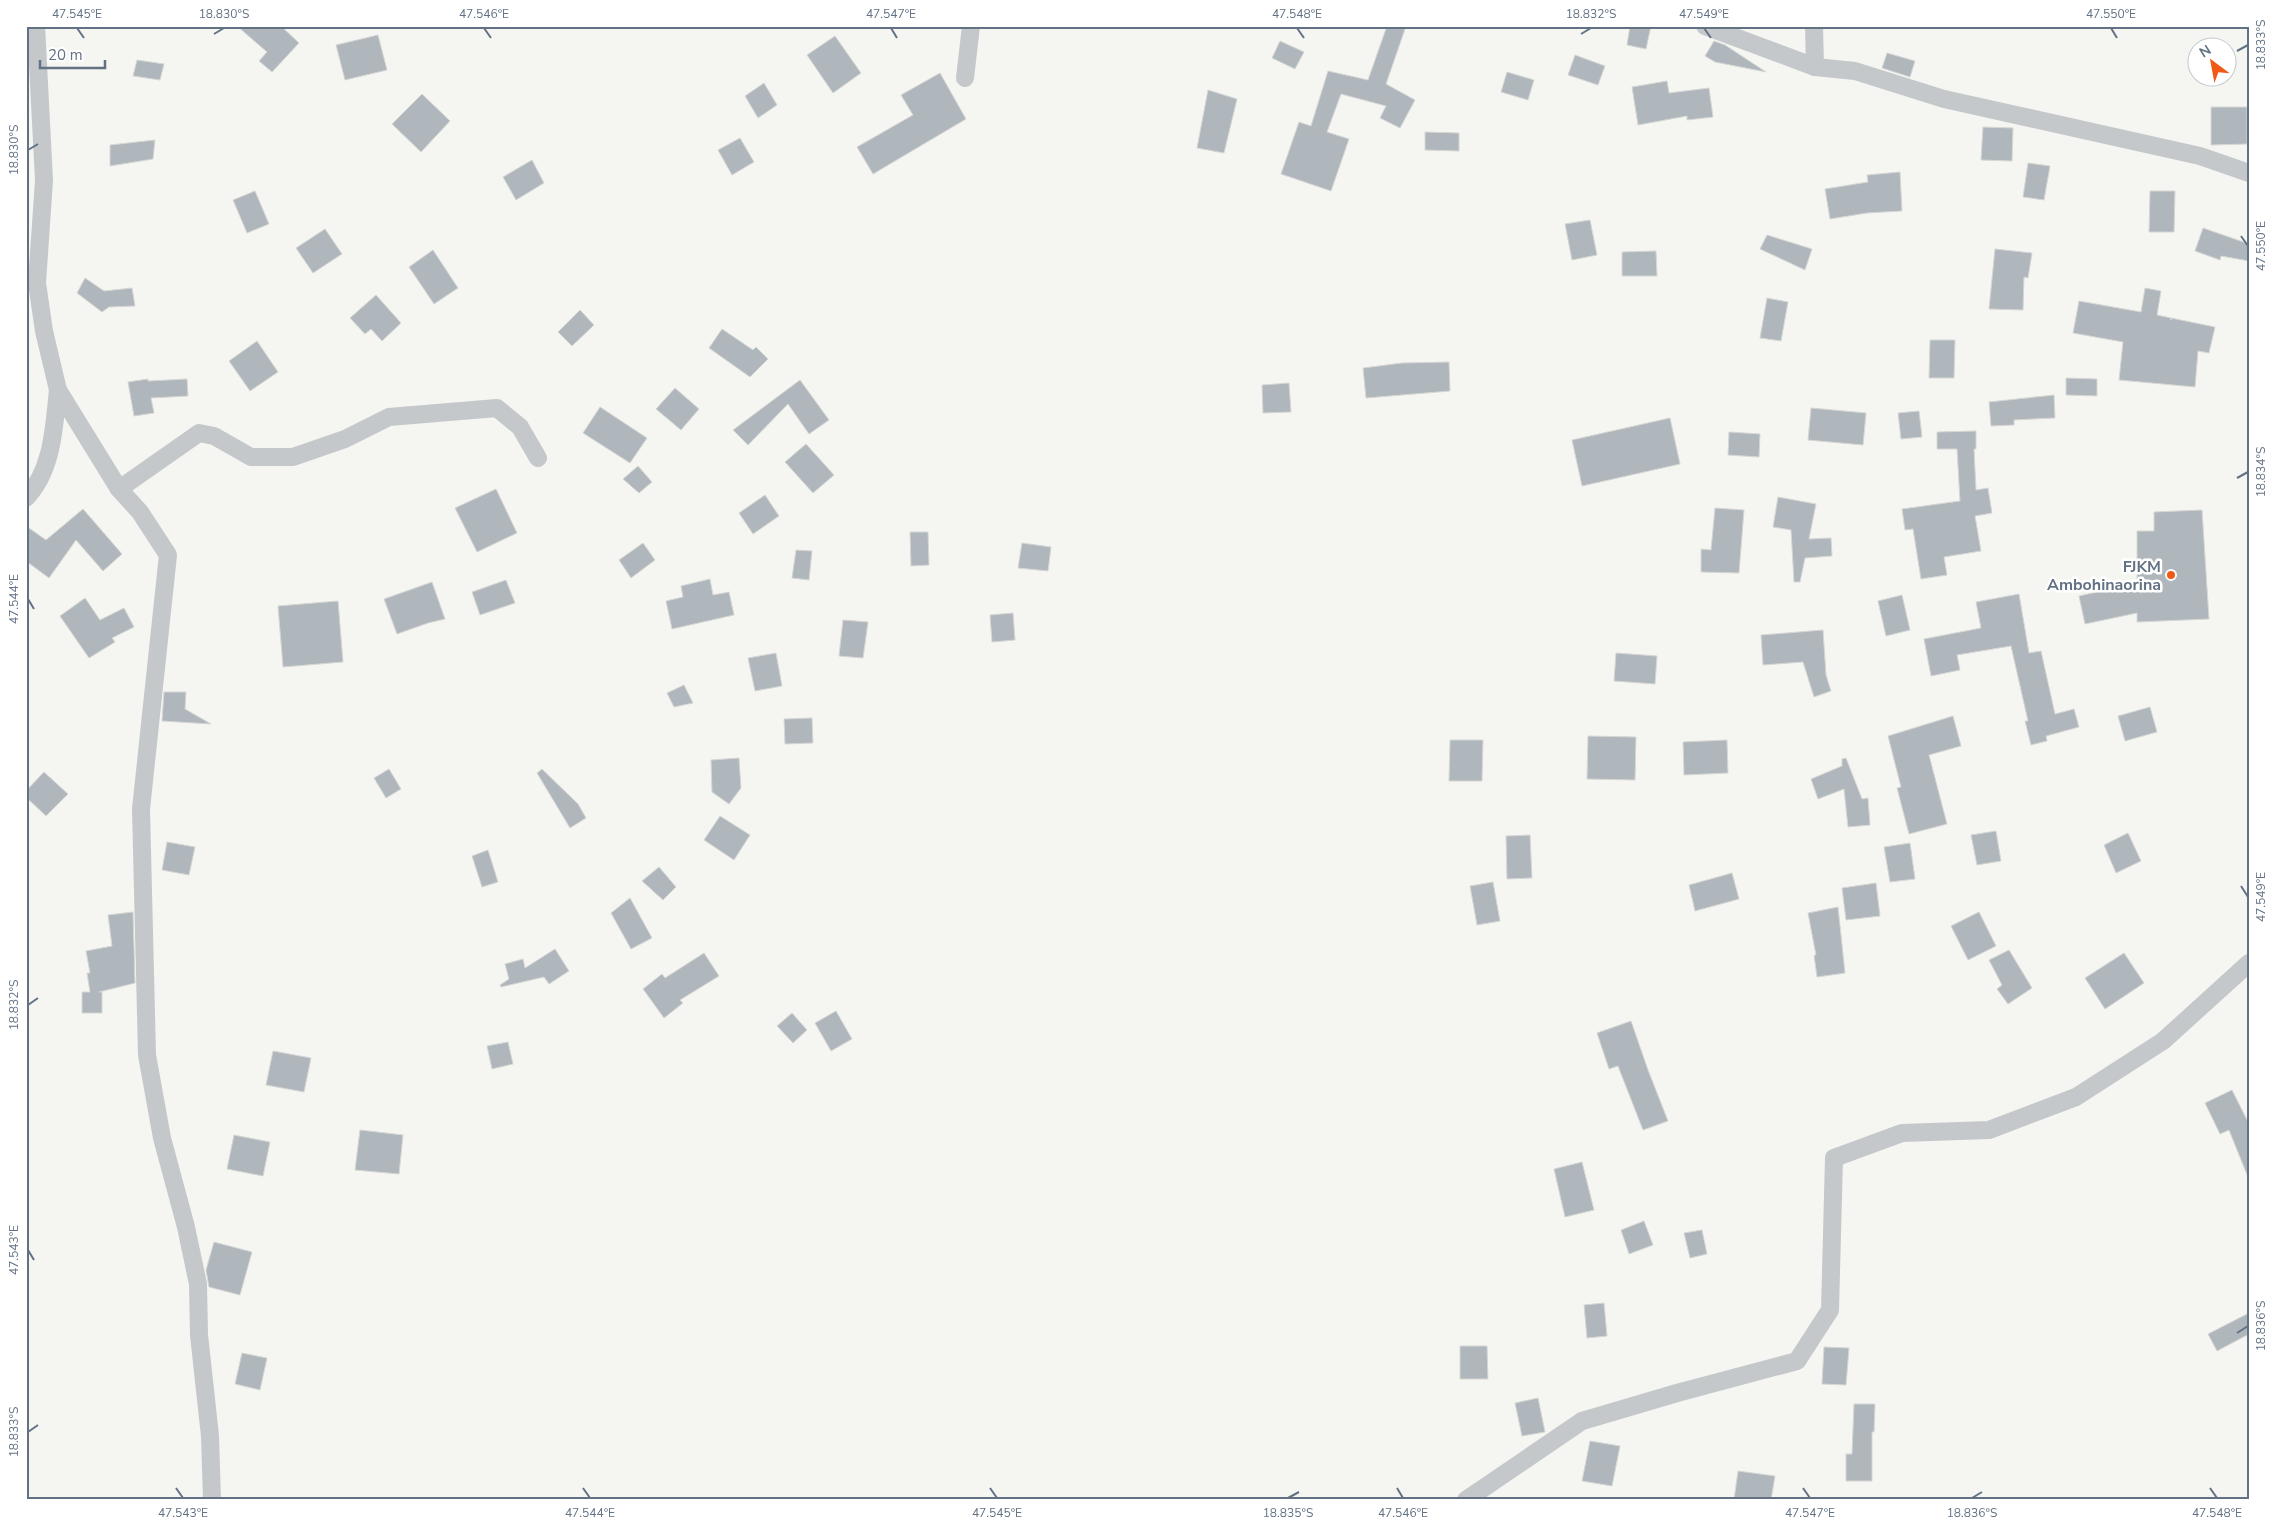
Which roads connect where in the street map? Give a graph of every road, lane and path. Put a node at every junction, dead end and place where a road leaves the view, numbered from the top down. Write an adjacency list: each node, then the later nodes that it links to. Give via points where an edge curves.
1 (36, 26): 8 (street, via 44,180 38,283 44,331)
2 (971, 26): 6 (street)
3 (1705, 26): 5 (street)
4 (1814, 26): 5 (street)
5 (1814, 68): 7 (street, via 1856,70 1944,99 2200,156)
6 (965, 78)
7 (2249, 173)
8 (58, 390): 10 (street); 11 (street, via 53,445 34,490)
9 (538, 458): 10 (street, via 520,427 497,408 389,417 293,457 251,456 214,436 199,433)
10 (119, 489): 13 (street, via 140,512 168,555 141,809 147,1056 162,1138 198,1284)
11 (26, 498)
12 (2249, 964): 14 (street, via 2163,1041 2076,1097 1989,1130 1902,1133 1834,1158 1830,1310 1797,1361 1582,1421)
13 (212, 1500)
14 (1466, 1500)

